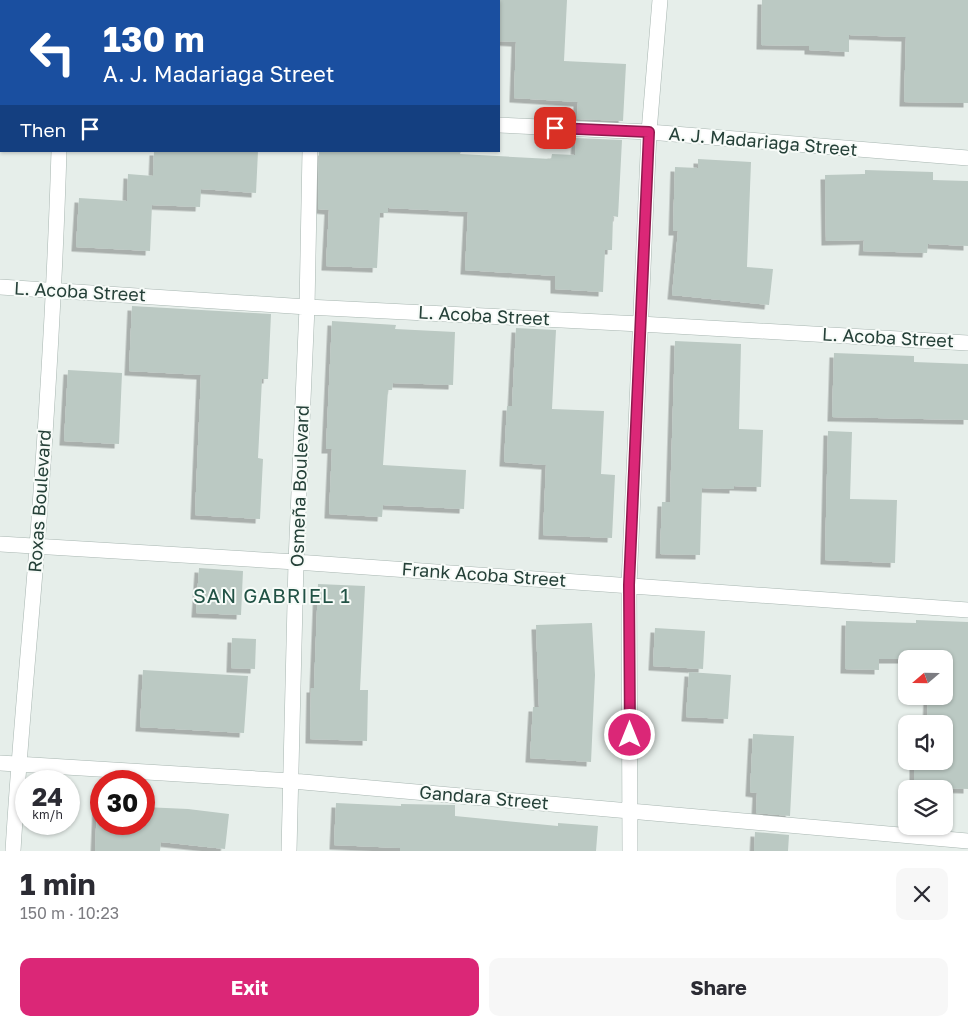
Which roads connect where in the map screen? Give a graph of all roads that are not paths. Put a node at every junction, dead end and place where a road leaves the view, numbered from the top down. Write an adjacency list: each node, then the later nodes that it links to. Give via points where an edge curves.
1 (660, 0): 3 (street)
2 (500, 125): 3 (street, A. J. Madariaga Street)
3 (649, 132): 6 (street, A. J. Madariaga Street); 10 (street)
4 (59, 152): 8 (street, Roxas Boulevard)
5 (310, 152): 9 (street, Osmeña Boulevard)
6 (968, 158)
7 (0, 287): 8 (street, L. Acoba Street)
8 (54, 290): 9 (street, L. Acoba Street); 13 (street, Roxas Boulevard)
9 (307, 307): 10 (street, L. Acoba Street); 14 (street, Osmeña Boulevard)
10 (640, 324): 11 (street, L. Acoba Street); 15 (street)
11 (968, 343)
12 (0, 544): 13 (street, Frank Acoba Street)
13 (37, 545): 14 (street, Frank Acoba Street); 18 (street, Roxas Boulevard)
14 (296, 562): 15 (street, Frank Acoba Street); 19 (street, Osmeña Boulevard)
15 (629, 585): 16 (street, Frank Acoba Street); 20 (street)
16 (968, 610)
17 (0, 763): 18 (street, Gandara Street)
18 (18, 765): 19 (street, Gandara Street); 22 (street, Roxas Boulevard)
19 (292, 781): 20 (street, Gandara Street); 23 (street, Osmeña Boulevard)
20 (631, 810): 21 (street, Gandara Street); 24 (street)
21 (968, 841)
22 (13, 851)
23 (289, 851)
24 (630, 851)

